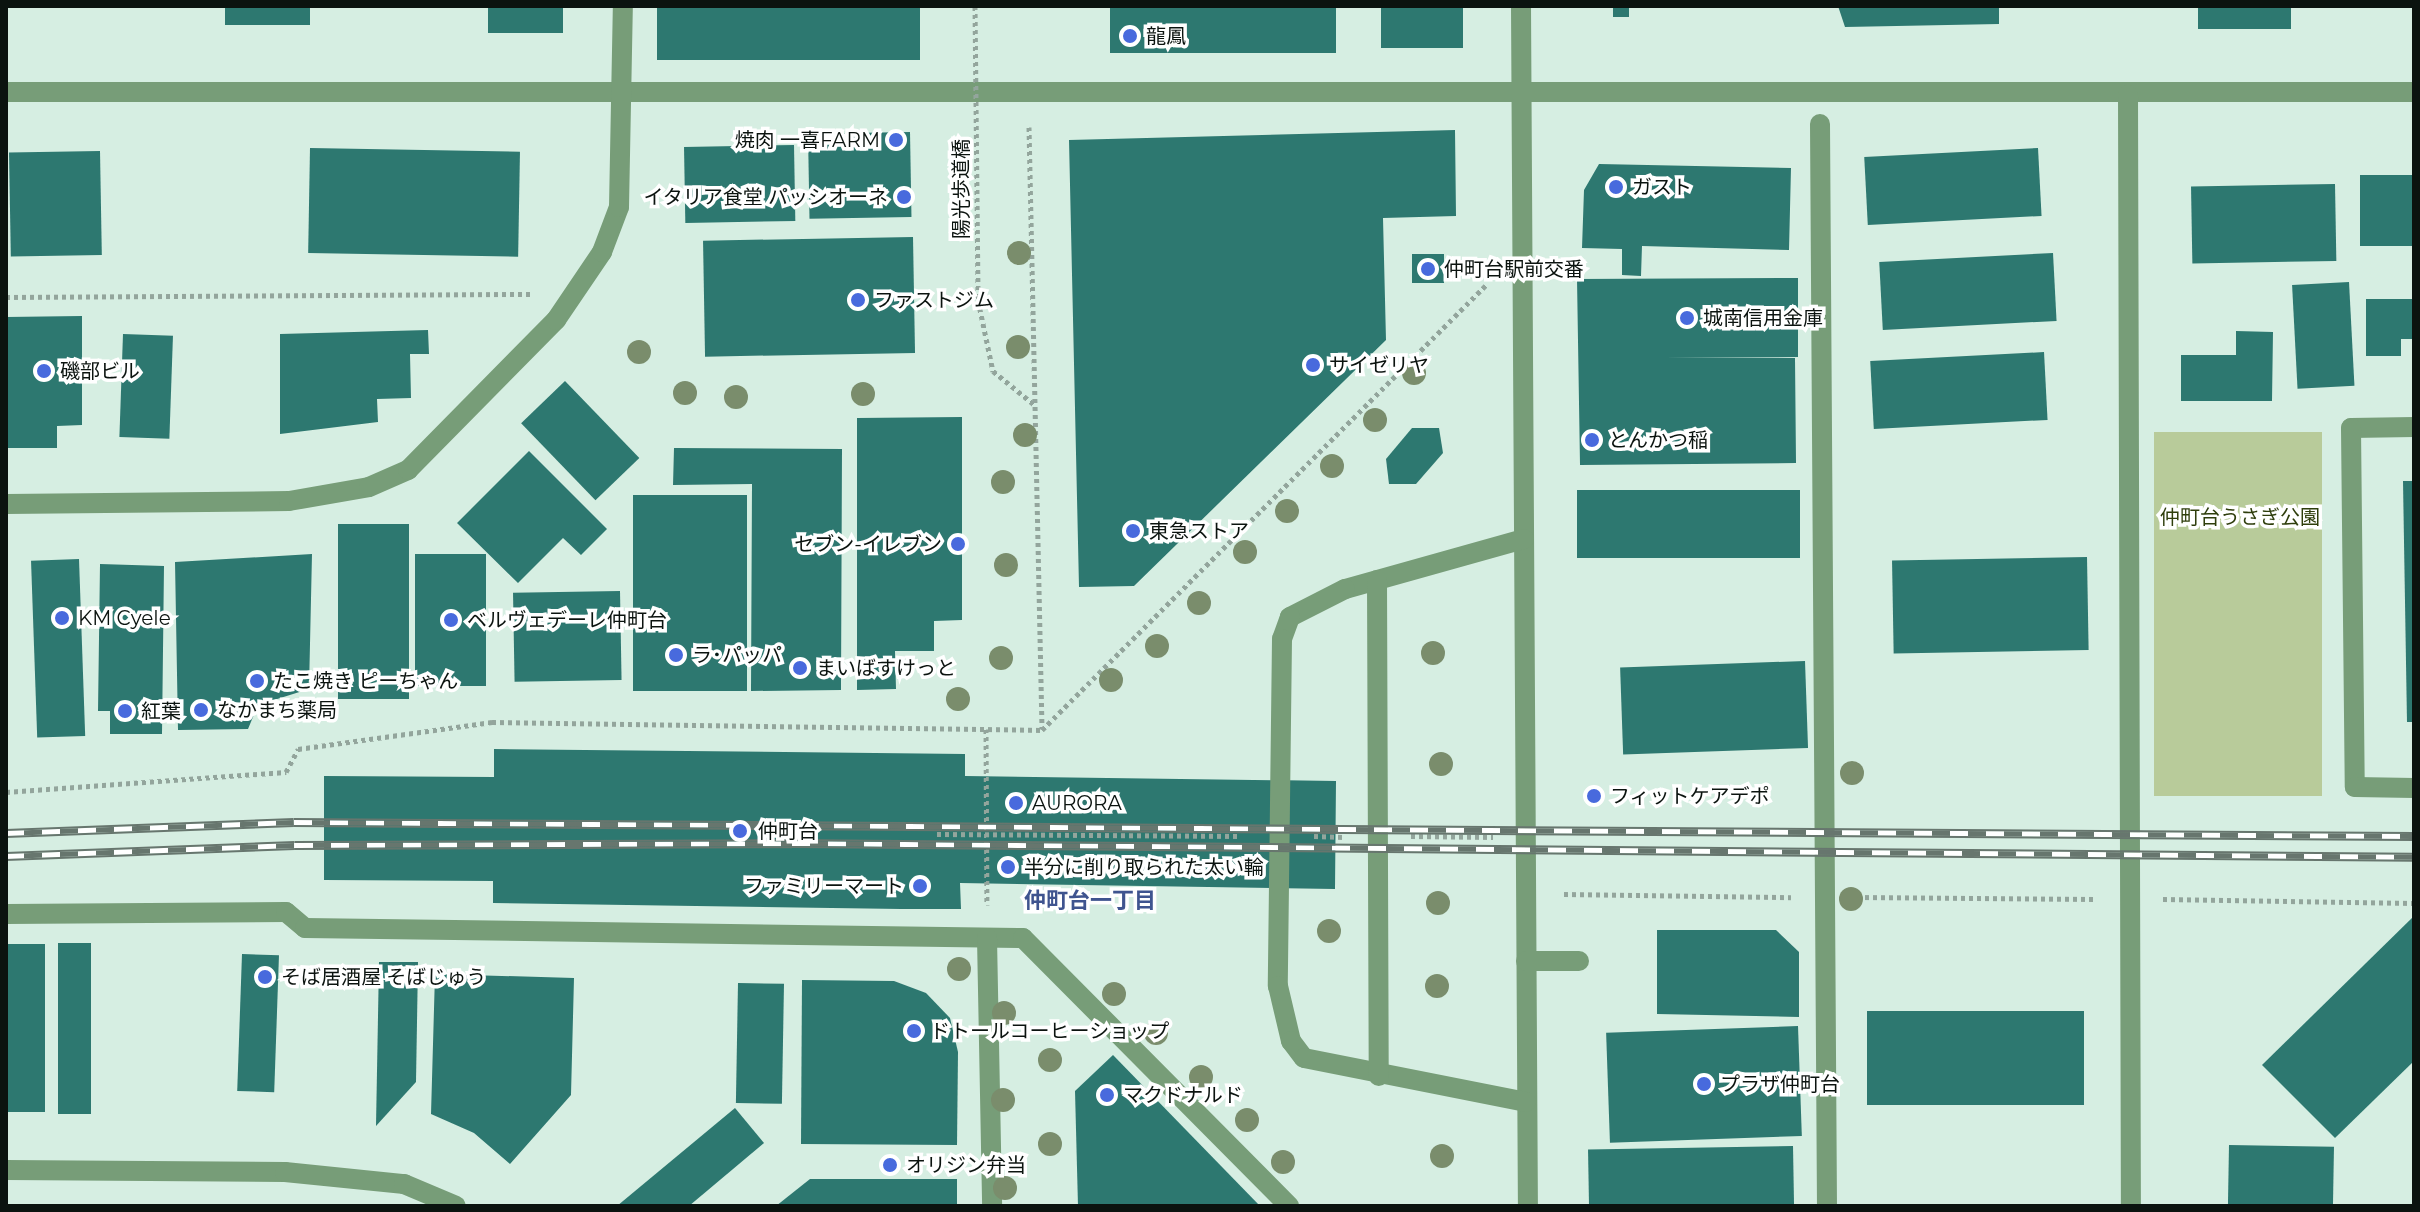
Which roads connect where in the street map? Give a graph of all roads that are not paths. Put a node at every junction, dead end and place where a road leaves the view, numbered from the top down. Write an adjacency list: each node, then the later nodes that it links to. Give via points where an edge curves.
1 (623, 6): 6 (street)
2 (1521, 6): 3 (street)
3 (1519, 91): 6 (street); 7 (street); 11 (street)
4 (6, 92): 6 (street)
5 (2414, 92): 7 (street)
6 (621, 94): 10 (street, via 619,207 579,293 437,446 408,470 369,487 289,501)
7 (2128, 95): 26 (street)
8 (1820, 124): 25 (street)
9 (2414, 427): 13 (street, via 2351,428 2355,787)
10 (6, 504)
11 (1524, 539): 12 (street); 16 (street)
12 (1377, 580): 18 (street); 18 (street, via 1312,600 1290,617 1282,639 1278,986 1291,1041 1304,1058)
13 (2414, 788)
14 (6, 914): 15 (street, via 286,912 305,928)
15 (987, 938): 22 (street); 23 (street, via 1023,938)
16 (1526, 961): 17 (street); 19 (street)
17 (1579, 961)
18 (1379, 1076): 19 (street)
19 (1526, 1102): 24 (street)
20 (6, 1170): 21 (street, via 285,1172 404,1184)
21 (456, 1206)
22 (992, 1206)
23 (1289, 1206)
24 (1528, 1206)
25 (1827, 1206)
26 (2131, 1206)

